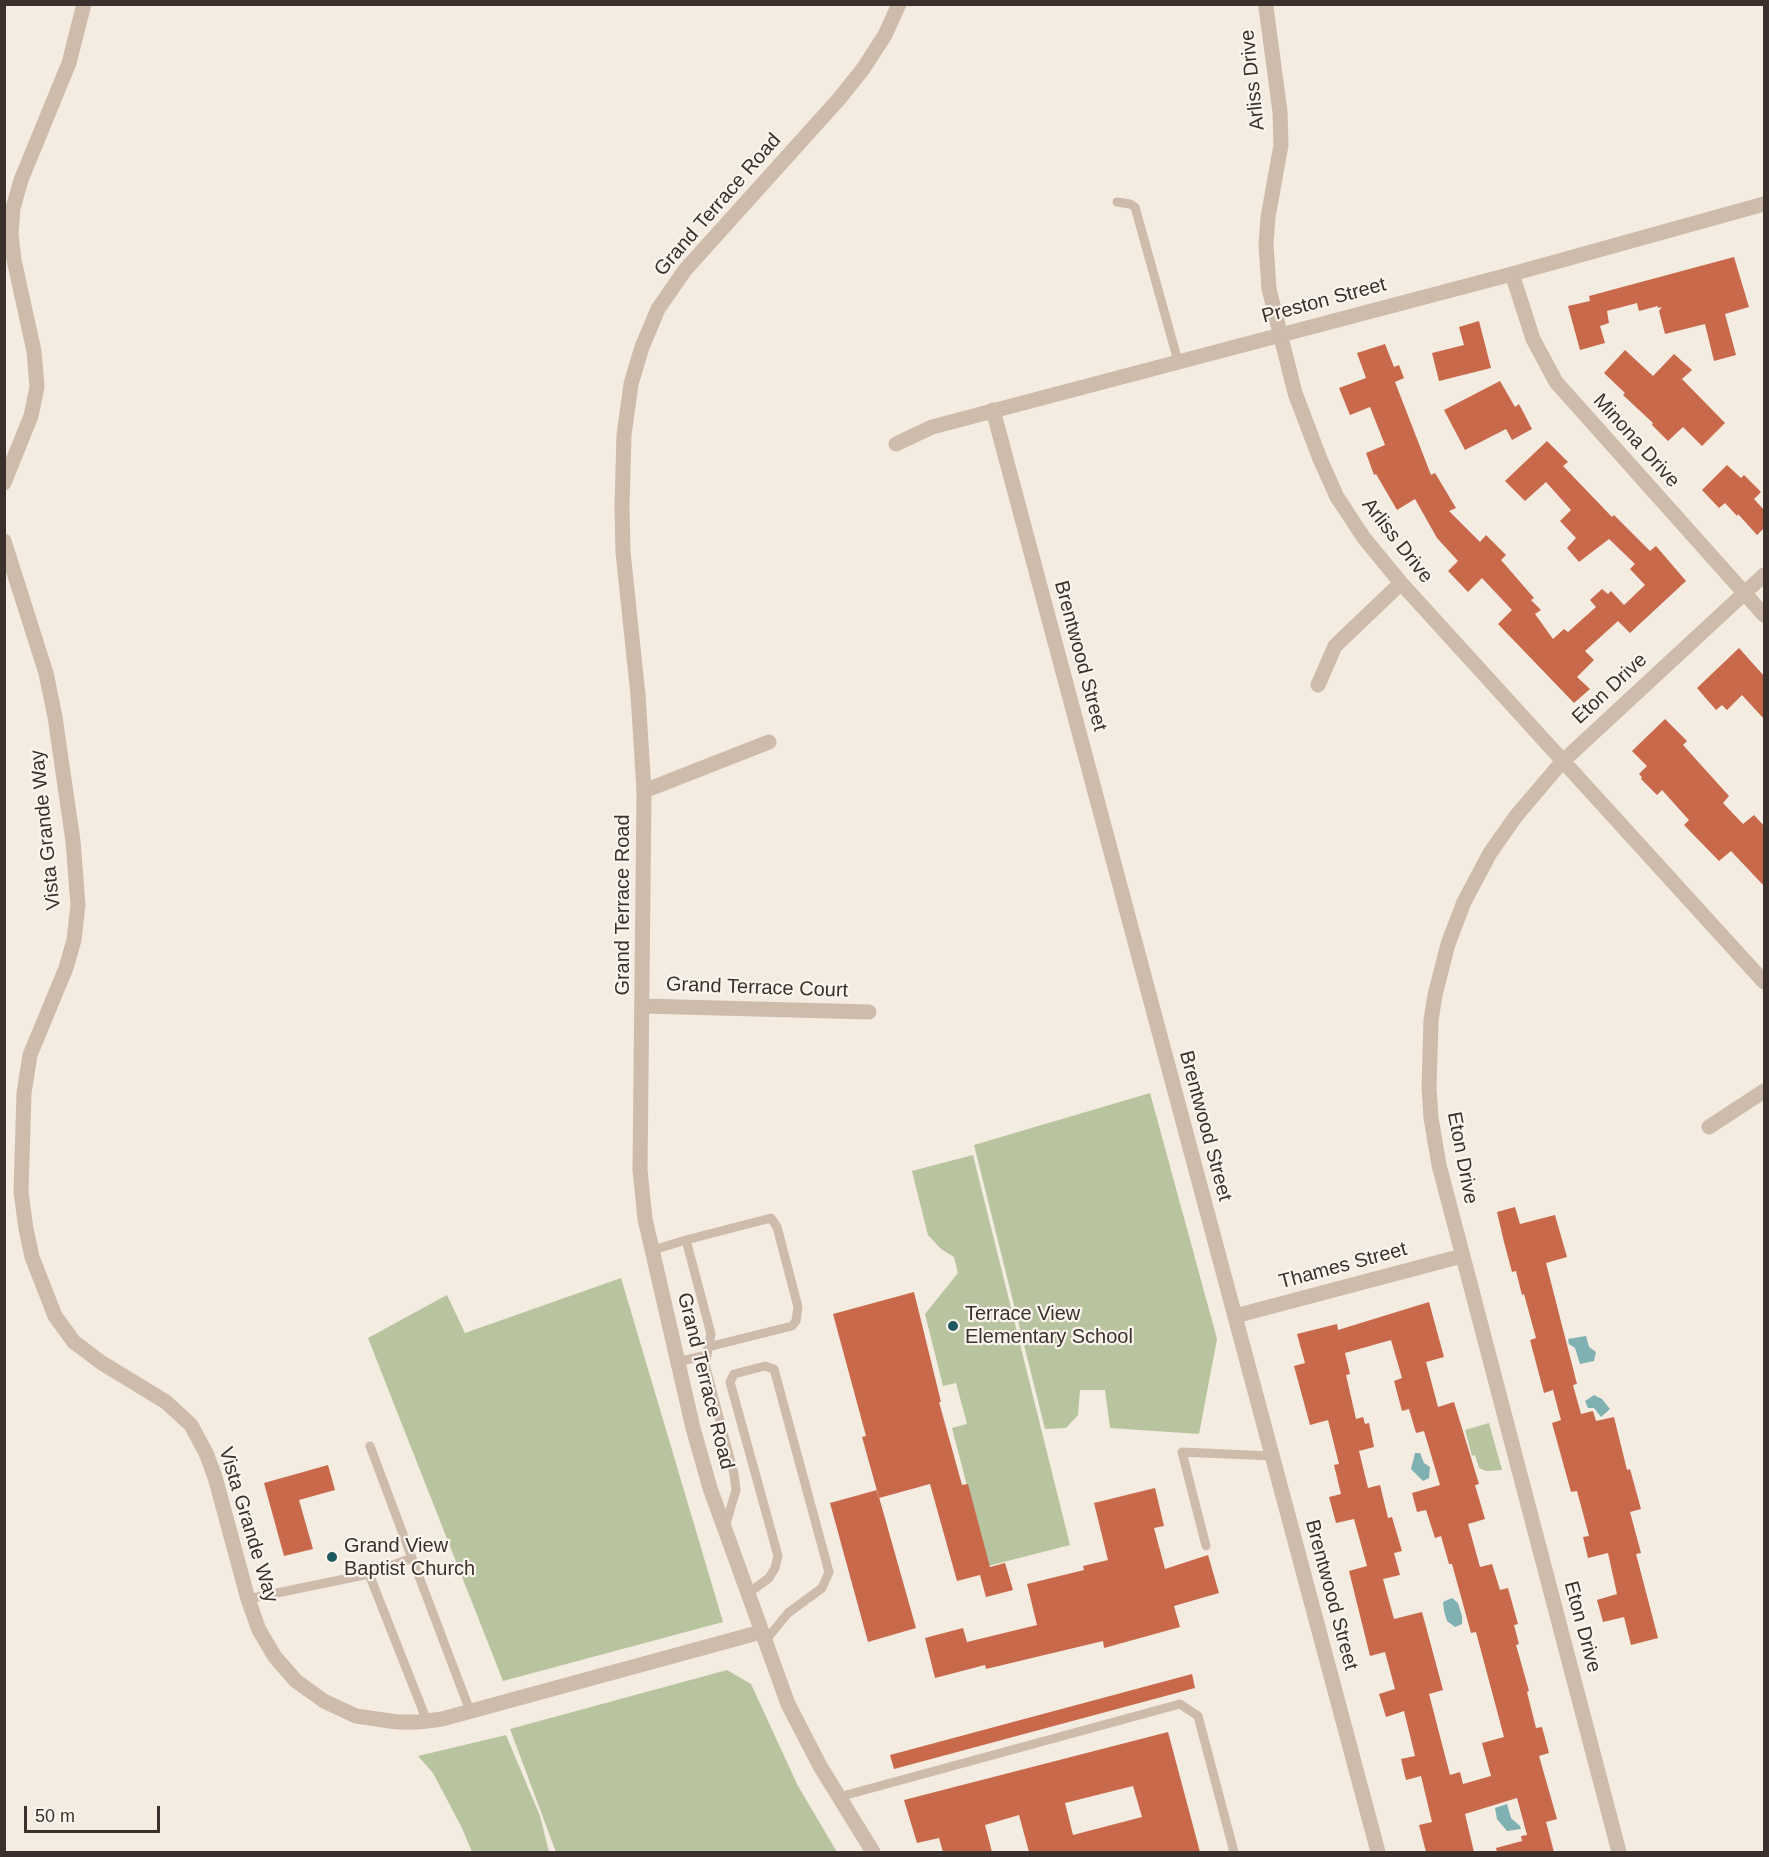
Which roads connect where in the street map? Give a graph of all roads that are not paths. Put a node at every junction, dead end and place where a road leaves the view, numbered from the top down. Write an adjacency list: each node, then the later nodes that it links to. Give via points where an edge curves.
1 (84, 4): 11 (street, via 69,63 13,208 14,260 34,351 37,387 31,416)
2 (898, 4): 20 (street, Grand Terrace Road, via 864,69 686,270 658,309 642,347 631,384 624,435 622,506)
3 (1266, 7): 7 (street, Arliss Drive, via 1281,145 1266,245 1269,289)
4 (1117, 202): 8 (lane, via 1135,207)
5 (1764, 204): 6 (street, Preston Street)
6 (1512, 274): 7 (street, Preston Street); 15 (street, Minona Drive, via 1533,339 1556,382)
7 (1280, 334): 8 (street, Preston Street); 14 (street, Arliss Drive, via 1295,393 1337,497)
8 (1178, 361): 9 (street, Preston Street)
9 (993, 410): 10 (street, Preston Street, via 932,427); 29 (street, Brentwood Street)
10 (896, 444)
11 (4, 483)
12 (4, 542): 39 (street, Vista Grande Way, via 48,684 73,841 78,905 66,968 30,1055 24,1093 21,1192 28,1238 55,1316 74,1342 166,1402 191,1425 215,1478)
13 (1764, 575): 15 (street, Eton Drive)
14 (1401, 583): 17 (street, via 1335,646); 19 (street, Arliss Drive)
15 (1744, 594): 16 (street, Minona Drive); 19 (street, Eton Drive)
16 (1764, 615)
17 (1318, 685)
18 (769, 742): 20 (street)
19 (1562, 762): 21 (street, Arliss Drive); 28 (street, Eton Drive, via 1515,816 1479,872 1448,944 1435,995 1429,1060 1431,1118 1438,1165)
20 (644, 791): 22 (street, Grand Terrace Road)
21 (1764, 982)
22 (644, 1006): 23 (street, Grand Terrace Court); 27 (street, Grand Terrace Road, via 640,1170)
23 (869, 1012)
24 (1764, 1091): 25 (street)
25 (1709, 1127)
26 (686, 1240): 27 (lane); 30 (lane, via 711,1334); 30 (lane, via 771,1218 777,1227 798,1306 792,1326)
27 (653, 1250): 31 (street, Grand Terrace Road)
28 (1462, 1256): 29 (street, Thames Street); 47 (street, Eton Drive)
29 (1234, 1316): 33 (street, Brentwood Street)
30 (708, 1351): 31 (lane); 34 (lane, via 705,1364 736,1490)
31 (677, 1362): 34 (street, Grand Terrace Road)
32 (370, 1446): 36 (lane)
33 (1272, 1456): 35 (lane, via 1182,1452); 46 (street, Brentwood Street)
34 (724, 1529): 38 (street, Grand Terrace Road)
35 (1206, 1546)
36 (412, 1558): 37 (lane); 41 (lane)
37 (369, 1574): 39 (lane); 42 (lane)
38 (747, 1594): 40 (street, Grand Terrace Road); 40 (lane, via 769,1578 778,1556 730,1382 734,1374 765,1366 774,1369 829,1572 822,1588)
39 (248, 1599): 42 (street, Vista Grande Way, via 259,1630 275,1657 296,1681 324,1701 356,1716 397,1722)
40 (763, 1637): 41 (street, Vista Grande Way); 43 (street, Grand Terrace Road, via 788,1704)
41 (470, 1712): 42 (street, Vista Grande Way)
42 (427, 1721)
43 (839, 1797): 44 (street, Grand Terrace Road); 45 (lane, via 1180,1704 1198,1716)
44 (873, 1852)
45 (1234, 1852)
46 (1378, 1852)
47 (1619, 1852)

